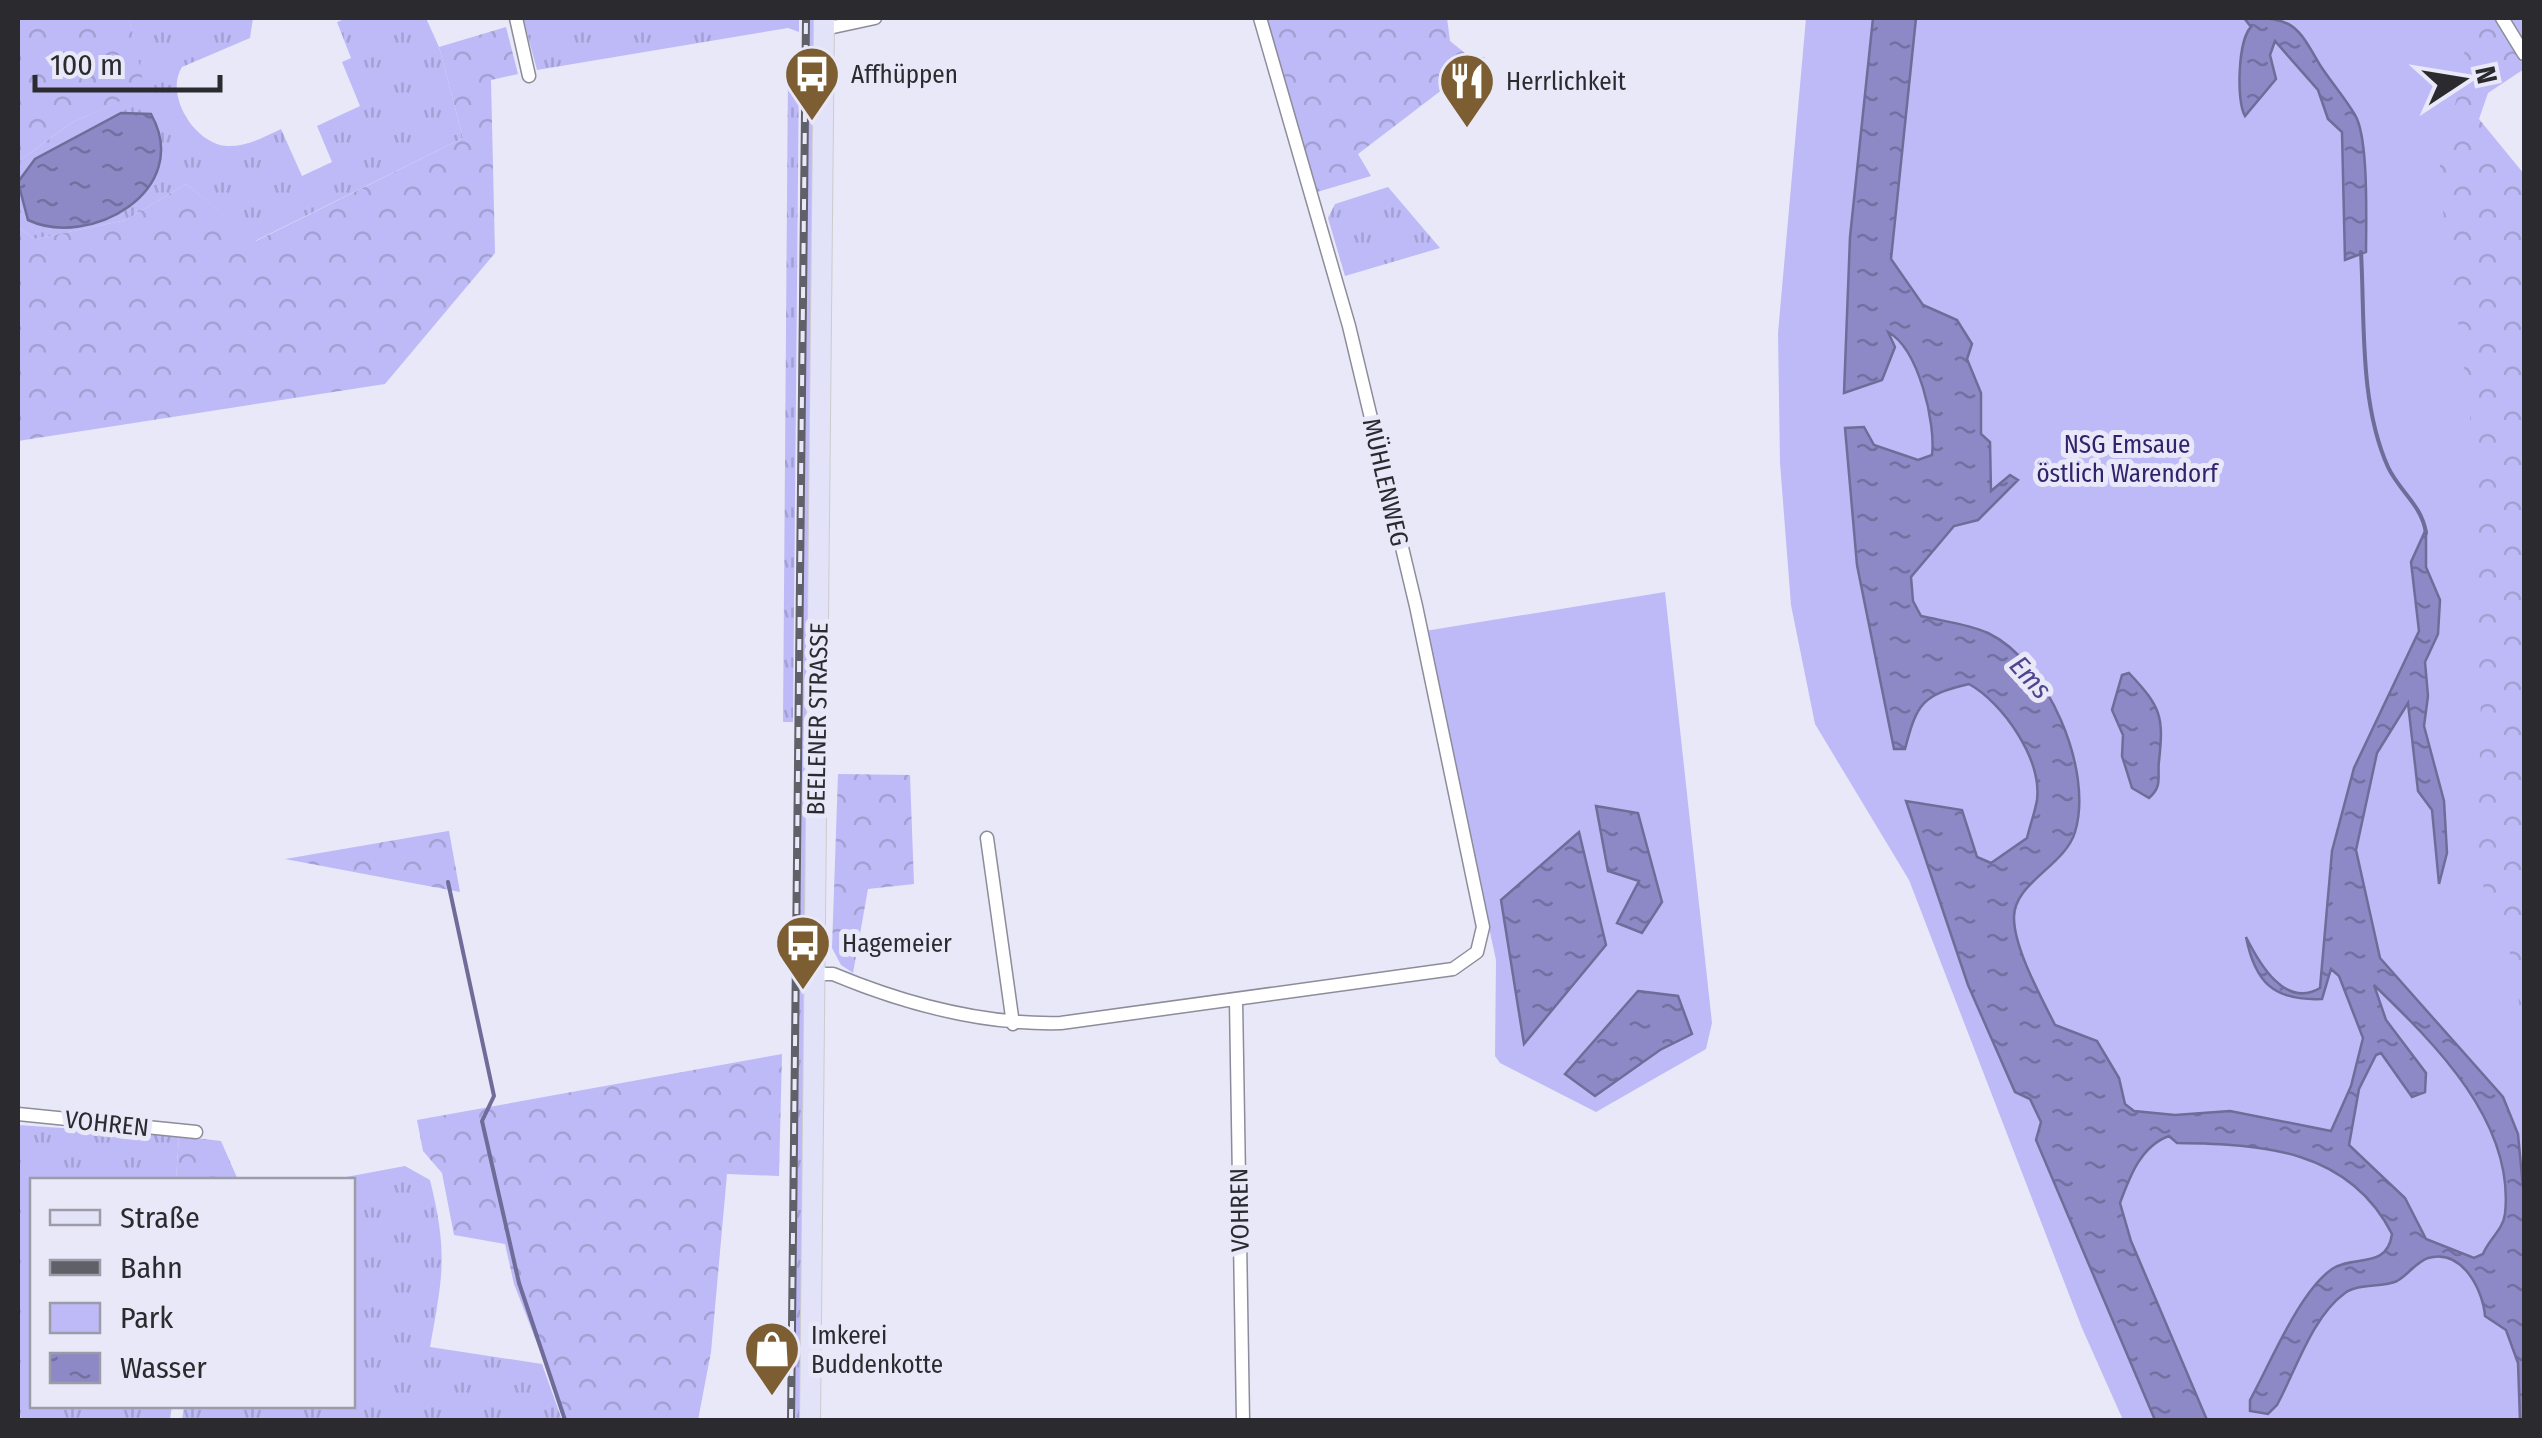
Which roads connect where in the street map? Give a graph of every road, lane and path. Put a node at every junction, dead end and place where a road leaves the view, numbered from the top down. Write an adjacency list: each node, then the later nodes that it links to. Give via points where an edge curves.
1 (516, 18): 7 (street)
2 (875, 18): 5 (street)
3 (1260, 18): 10 (street, MÜHLENWEG, via 1338,282 1416,606 1483,927 1477,952 1452,969)
4 (2502, 18): 6 (street)
5 (824, 23): 9 (main road, BEELENER STRASSE)
6 (2524, 54)
7 (529, 76)
8 (988, 838): 11 (street)
9 (815, 974): 11 (street); 14 (main road, BEELENER STRASSE)
10 (1236, 1000): 11 (street, via 1061,1024); 15 (street, VOHREN)
11 (1013, 1024)
12 (18, 1114): 13 (street, VOHREN)
13 (196, 1132)
14 (810, 1420)
15 (1243, 1420)

